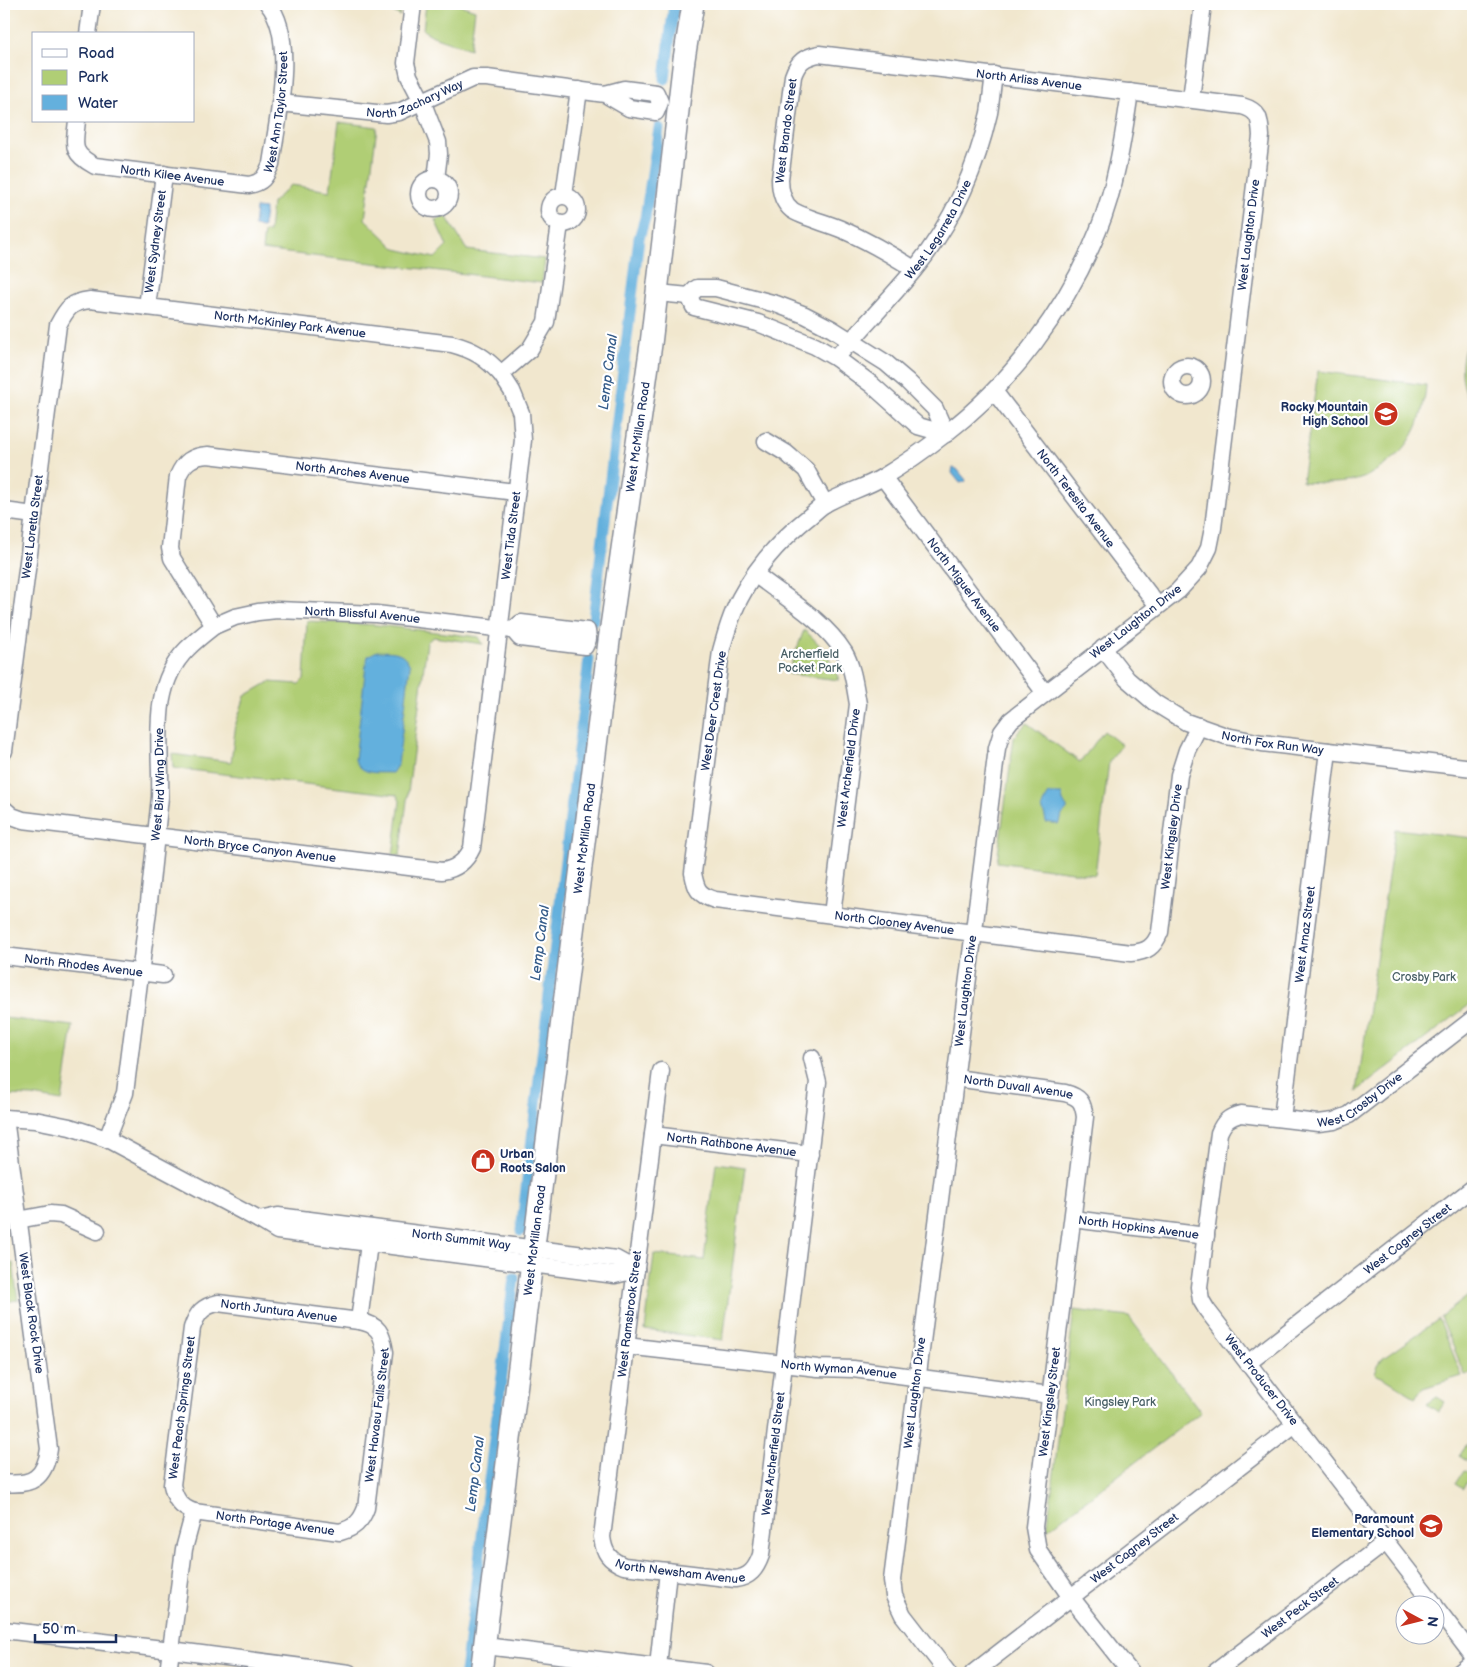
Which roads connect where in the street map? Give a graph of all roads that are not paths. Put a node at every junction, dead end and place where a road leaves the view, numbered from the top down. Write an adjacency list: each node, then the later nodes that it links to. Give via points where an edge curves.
1 (92, 4): 6 (street)
2 (413, 4): 12 (street, via 406,63)
3 (693, 4): 14 (main road, West McMillan Road)
4 (1203, 4): 11 (street)
5 (272, 10): 13 (street, West Ann Taylor Street, via 282,36 284,53)
6 (88, 32)
7 (801, 60): 8 (street, North Arliss Avenue, via 819,54); 20 (street, West Brando Street, via 793,76 780,179 785,202 794,211 842,230)
8 (994, 75): 10 (street, North Arliss Avenue); 20 (street, West Legarreta Drive, via 980,147 968,178 943,228)
9 (579, 90): 12 (street, North Zachary Way, via 473,78); 14 (street, North Zachary Way, via 605,94 624,90 656,93); 27 (street, via 564,195 554,198 549,205 549,215 560,224 546,322 530,349)
10 (1130, 92): 11 (street, North Arliss Avenue); 30 (street, West Deer Crest Drive, via 1120,152 1098,231 1073,283 1038,338)
11 (1191, 99): 15 (street, North Arliss Avenue, via 1242,106)
12 (422, 100): 13 (street, North Zachary Way, via 399,112 386,114); 19 (street, via 438,142)
13 (280, 103): 18 (street, West Ann Taylor Street, via 272,164)
14 (669, 104): 21 (main road, West McMillan Road)
15 (1258, 114): 29 (street, West Laughton Drive, via 1262,136)
16 (77, 122): 17 (street, North Kilee Avenue, via 74,140 81,158 95,166)
17 (164, 174): 18 (street, North Kilee Avenue, via 249,185); 24 (street, West Sydney Street)
18 (265, 178)
19 (436, 179)
20 (914, 270): 25 (street, West Legarreta Drive)
21 (658, 293): 22 (street); 42 (main road, West McMillan Road)
22 (689, 296): 25 (street, via 697,288 716,288 768,302 805,315); 26 (street, via 694,307 758,323)
23 (70, 306): 24 (street, North McKinley Park Avenue, via 90,300); 37 (street, West Loretta Street, via 58,324)
24 (147, 307): 27 (street, North McKinley Park Avenue, via 452,344 485,358)
25 (851, 340): 26 (street, West Legarreta Drive); 31 (street, via 907,381 935,409)
26 (836, 358): 31 (street, via 918,426)
27 (500, 374): 34 (street, West Tida Street, via 512,390 521,412 523,440)
28 (1202, 383): 29 (street)
29 (1231, 386): 39 (street, West Laughton Drive, via 1209,548 1199,568 1178,591)
30 (994, 391): 31 (street, West Deer Crest Drive); 39 (street, North Teresita Avenue)
31 (946, 434): 33 (street, West Deer Crest Drive)
32 (766, 442): 35 (street, via 806,470)
33 (883, 477): 35 (street, West Deer Crest Drive); 44 (street, North Miguel Avenue)
34 (516, 492): 40 (street, North Arches Avenue, via 198,456 189,460 178,476 170,548 172,558); 41 (street, West Tida Street)
35 (825, 504): 38 (street, West Deer Crest Drive, via 778,545)
36 (4, 511): 37 (street)
37 (34, 515): 46 (street, West Loretta Street)
38 (755, 574): 52 (street, West Deer Crest Drive, via 740,598 721,651 693,873); 53 (street, West Archerfield Drive, via 829,633 845,654 854,679 858,704)
39 (1158, 606): 43 (street, West Laughton Drive)
40 (214, 626): 41 (street, North Blissful Avenue, via 235,617 277,610 376,614); 50 (street, West Bird Wing Drive, via 187,649 165,687 159,720 161,780)
41 (506, 629): 42 (street, North Blissful Avenue, via 521,623 587,631); 51 (street, West Tida Street, via 472,848 467,859)
42 (598, 640): 76 (main road, West McMillan Road)
43 (1103, 648): 44 (street, West Laughton Drive); 45 (street, North Fox Run Way, via 1127,679 1155,703)
44 (1045, 693): 54 (street, West Laughton Drive, via 1011,720 1002,732 997,748)
45 (1199, 726): 47 (street, North Fox Run Way, via 1226,736); 55 (street, West Kingsley Drive, via 1179,775 1160,932)
46 (4, 751)
47 (1328, 751): 48 (street, North Fox Run Way); 65 (street, West Arnaz Street)
48 (1473, 768)
49 (4, 809): 50 (street, North Bryce Canyon Avenue, via 23,820)
50 (156, 836): 51 (street, North Bryce Canyon Avenue, via 442,871); 57 (street, West Bird Wing Drive)
51 (459, 865)
52 (700, 893): 53 (street, North Clooney Avenue, via 715,900)
53 (832, 915): 54 (street, North Clooney Avenue)
54 (974, 933): 55 (street, North Clooney Avenue, via 1131,953); 62 (street, West Laughton Drive)
55 (1150, 949)
56 (4, 956): 57 (street, North Rhodes Avenue)
57 (140, 972): 58 (street, North Rhodes Avenue); 68 (street, West Bird Wing Drive, via 125,1093)
58 (163, 975)
59 (1473, 1019): 65 (street, West Crosby Drive, via 1349,1115 1318,1123)
60 (812, 1058): 69 (street, West Archerfield Street, via 818,1082)
61 (661, 1071): 67 (street, West Ramsbrook Street)
62 (955, 1078): 63 (street, North Duvall Avenue, via 1065,1093); 83 (street, West Laughton Drive)
63 (1080, 1101): 71 (street, West Kingsley Street, via 1085,1117)
64 (5, 1118): 68 (street, North Summit Way, via 70,1127); 72 (street, West Black Rock Drive)
65 (1282, 1118): 66 (street, West Crosby Drive, via 1241,1114)
66 (1227, 1120): 75 (street, West Producer Drive, via 1219,1133)
67 (653, 1135): 69 (street, North Rathbone Avenue); 77 (street, West Ramsbrook Street)
68 (107, 1139): 74 (street, North Summit Way, via 277,1231)
69 (810, 1154): 82 (street, West Archerfield Street)
70 (1473, 1188): 81 (street, West Cagney Street)
71 (1073, 1219): 75 (street, North Hopkins Avenue); 84 (street, West Kingsley Street)
72 (18, 1220): 73 (street, via 61,1215); 86 (street, West Black Rock Drive, via 49,1449 47,1464 40,1475 30,1482)
73 (97, 1231)
74 (370, 1236): 76 (street, North Summit Way); 79 (street)
75 (1206, 1236): 81 (street, West Producer Drive, via 1199,1287 1201,1300)
76 (534, 1257): 77 (street, North Summit Way, via 616,1259); 97 (main road, West McMillan Road)
77 (636, 1270): 80 (street, West Ramsbrook Street)
78 (200, 1311): 79 (street, North Juntura Avenue, via 218,1303); 87 (street, West Peach Springs Street, via 192,1328 172,1484 179,1504)
79 (359, 1320): 88 (street, West Havasu Falls Street, via 378,1329 385,1352 366,1508)
80 (626, 1346): 82 (street, North Wyman Avenue); 90 (street, West Ramsbrook Street, via 602,1537)
81 (1248, 1363): 85 (street, West Producer Drive)
82 (785, 1365): 83 (street, North Wyman Avenue); 92 (street, West Archerfield Street, via 761,1555)
83 (917, 1377): 84 (street, North Wyman Avenue); 106 (street, West Laughton Drive, via 892,1580 894,1596 903,1615)
84 (1050, 1395): 94 (street, West Kingsley Street, via 1034,1527 1038,1550)
85 (1295, 1424): 89 (street, West Producer Drive); 94 (street, West Cagney Street)
86 (4, 1482)
87 (194, 1512): 88 (street, North Portage Avenue, via 340,1532); 98 (street, via 184,1549)
88 (356, 1525)
89 (1386, 1542): 93 (street, West Producer Drive); 109 (street, West Peck Street)
90 (608, 1557): 91 (street, North Newsham Avenue, via 624,1566)
91 (668, 1571): 92 (street, North Newsham Avenue, via 735,1579); 101 (street)
92 (752, 1573)
93 (1426, 1594)
94 (1070, 1596): 107 (street, West Cagney Street); 108 (street, West Kingsley Street)
95 (1444, 1618): 99 (street, West Producer Drive)
96 (4, 1630): 98 (street)
97 (485, 1646): 101 (street); 104 (main road, West McMillan Road)
98 (171, 1650): 102 (street); 103 (street)
99 (1473, 1656)
100 (1473, 1662): 110 (street)
101 (658, 1667): 105 (street)
102 (168, 1673)
103 (349, 1673)
104 (481, 1673)
105 (706, 1673)
106 (948, 1673)
107 (972, 1673)
108 (1131, 1673)
109 (1214, 1673)
110 (1459, 1673)

